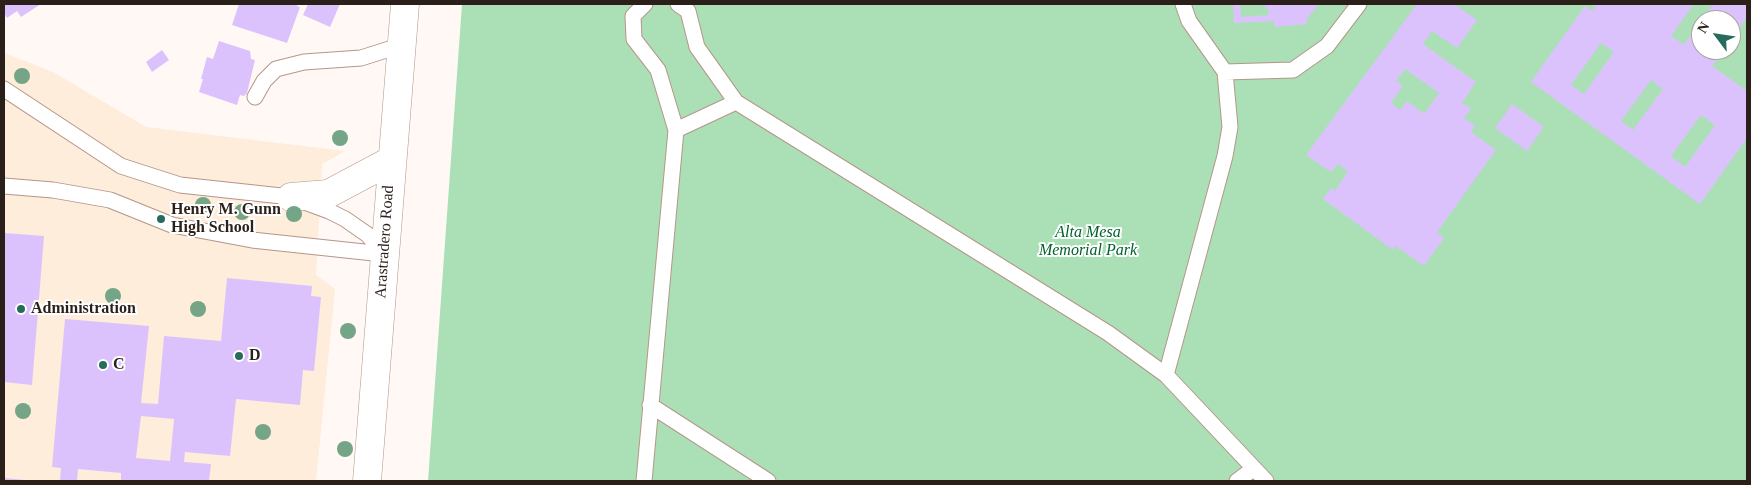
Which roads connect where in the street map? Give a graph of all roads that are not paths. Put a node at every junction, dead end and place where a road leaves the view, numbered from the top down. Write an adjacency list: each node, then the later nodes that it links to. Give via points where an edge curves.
1 (405, 4): 6 (main road, Arastradero Road)
2 (646, 4): 11 (lane, via 633,16 634,39 658,70)
3 (678, 4): 10 (lane, via 688,11 698,46)
4 (1182, 4): 7 (lane, via 1189,21)
5 (1360, 4): 7 (lane, via 1327,46 1293,70)
6 (402, 44): 9 (lane, via 361,58 304,62 276,70 264,81); 12 (main road, Arastradero Road)
7 (1226, 72): 16 (lane, via 1230,127 1225,156)
8 (4, 89): 14 (lane, via 121,166 180,185)
9 (255, 97)
10 (736, 102): 11 (lane); 16 (lane, via 1108,333)
11 (676, 130): 17 (lane)
12 (392, 160): 14 (main road, via 328,194); 15 (main road, Arastradero Road)
13 (4, 186): 15 (lane, via 110,200 172,225 252,240)
14 (291, 197): 15 (lane, via 345,219 368,235)
15 (384, 254): 19 (main road, Arastradero Road)
16 (1166, 375): 18 (lane)
17 (650, 405): 20 (lane); 21 (lane)
18 (1253, 469): 22 (lane); 23 (lane)
19 (367, 481)
20 (644, 481)
21 (768, 481)
22 (1237, 481)
23 (1266, 481)

